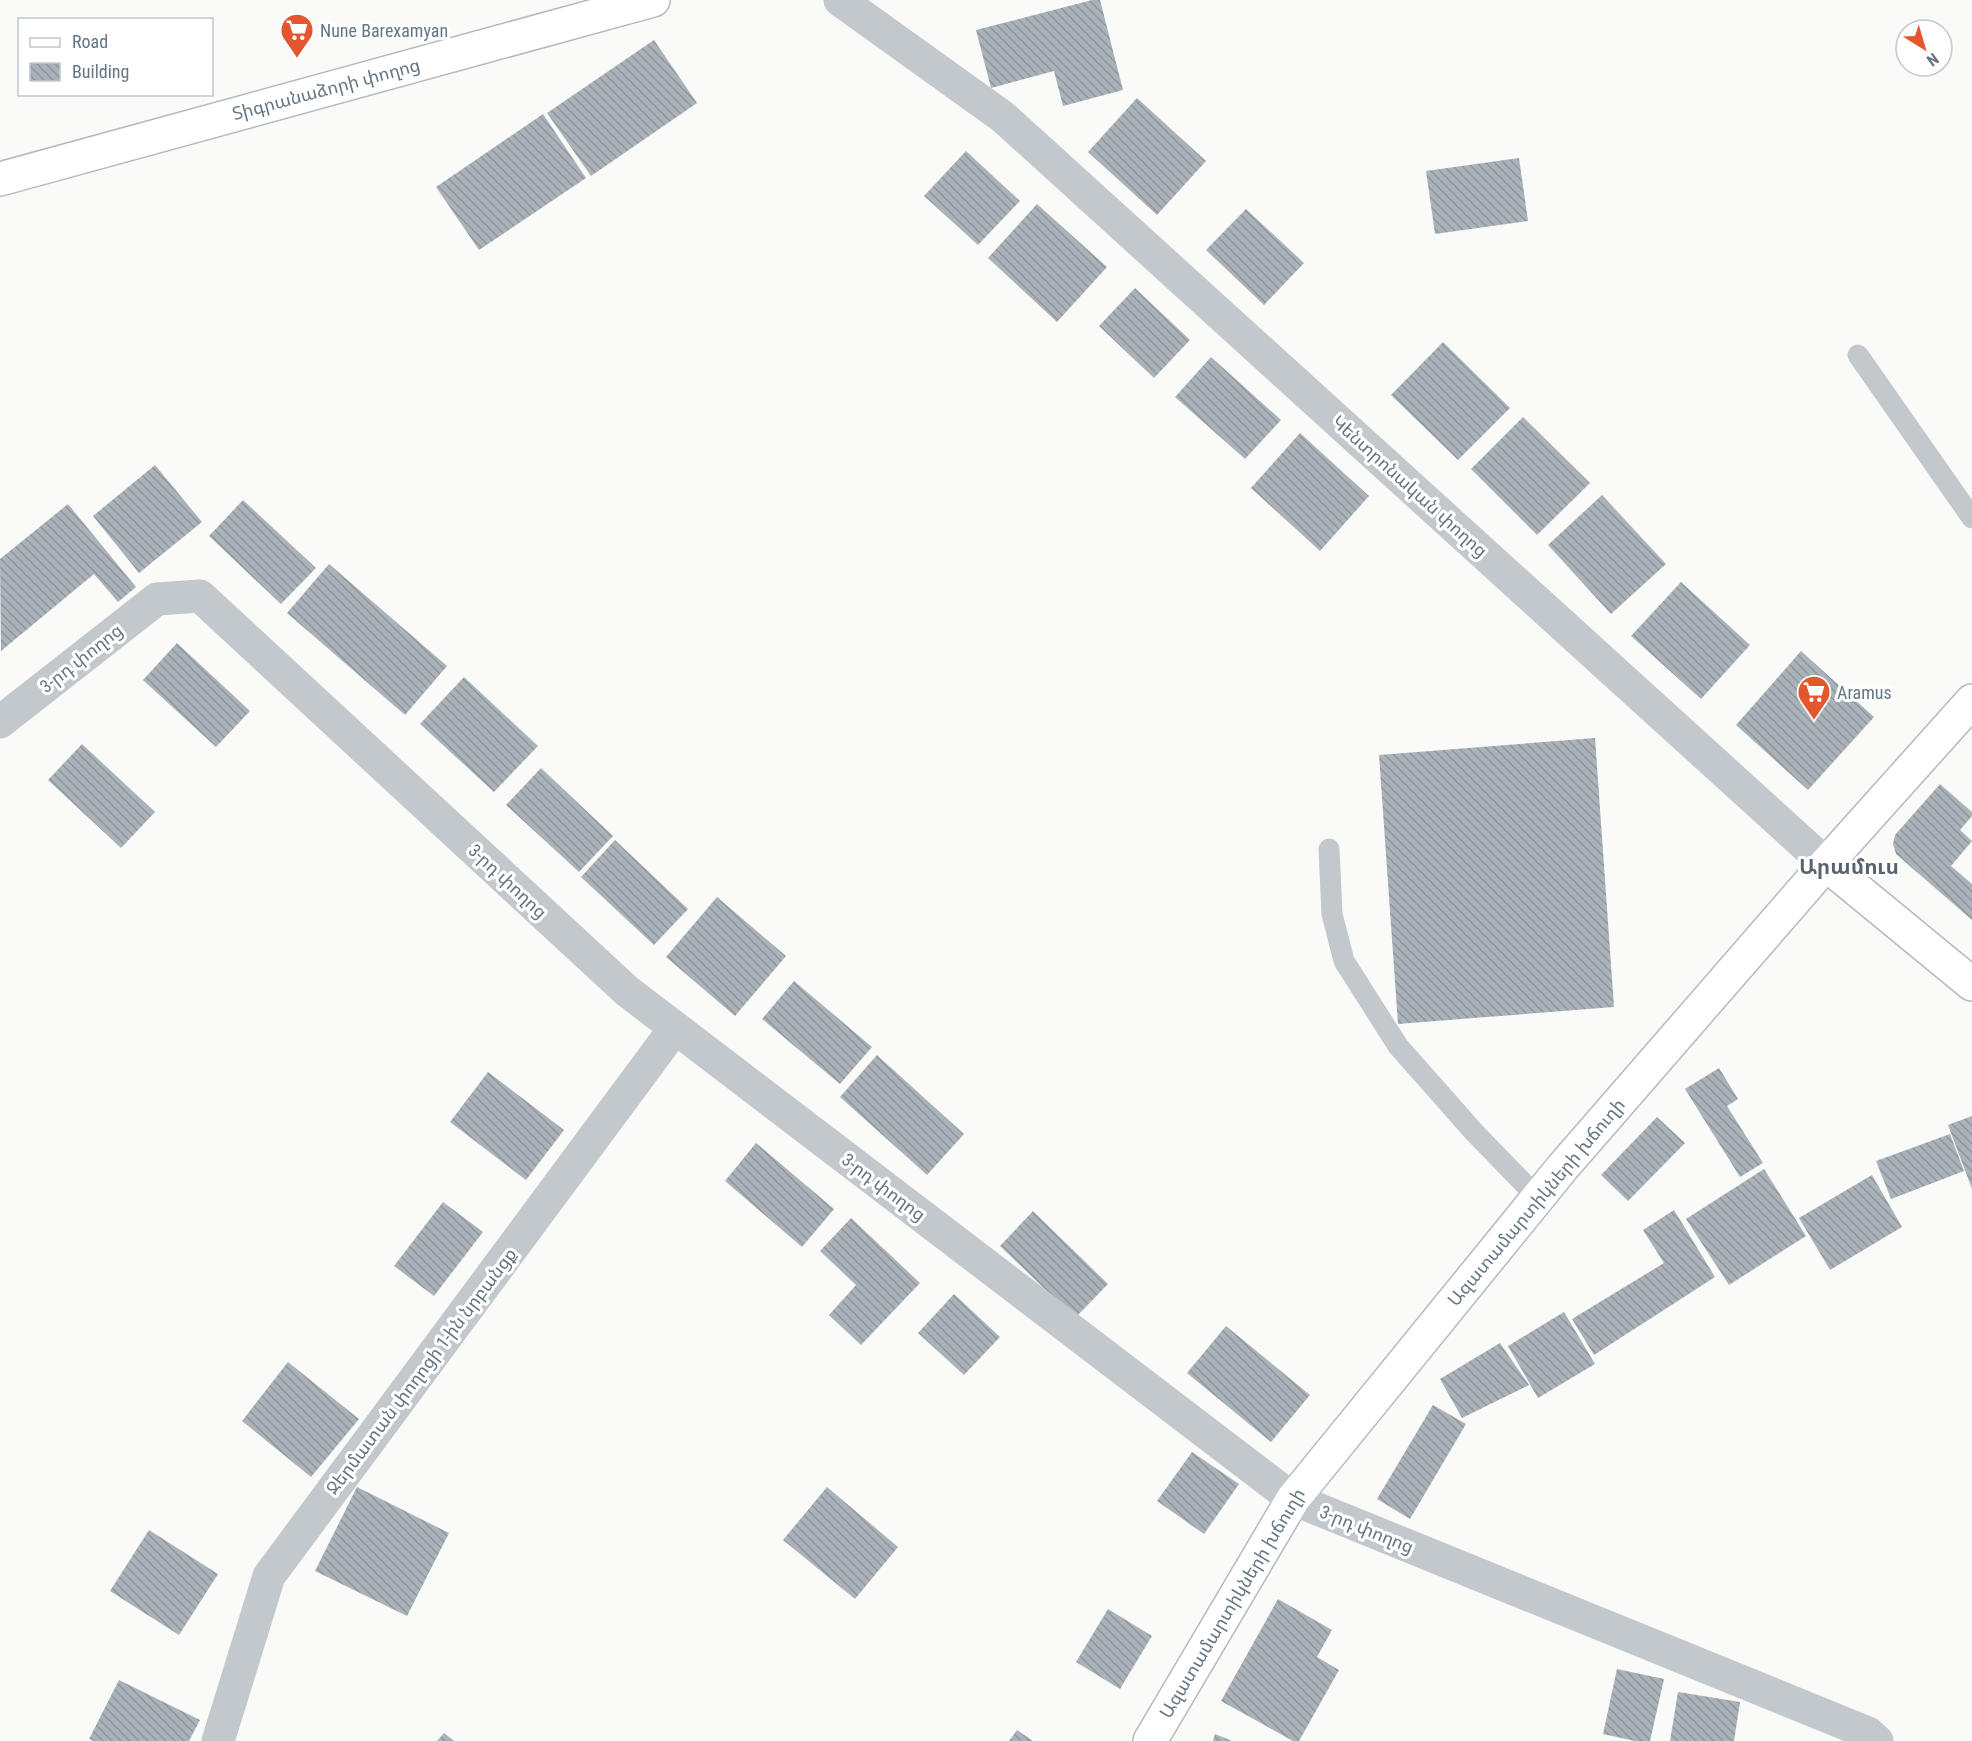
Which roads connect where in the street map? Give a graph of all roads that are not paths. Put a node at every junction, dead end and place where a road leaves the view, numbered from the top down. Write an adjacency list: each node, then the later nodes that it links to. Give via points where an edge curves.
1 (653, 0): 3 (main road, Տիգրանաձորի փողոց)
2 (840, 0): 9 (street, Կենտրոնական փողոց, via 1003,117)
3 (0, 179)
4 (1858, 355): 5 (lane)
5 (1972, 518)
6 (1972, 701): 9 (main road, Ազատամարտիկների խճուղի)
7 (0, 722): 11 (street, 3-րդ փողոց, via 157,599 200,596 627,991)
8 (1329, 849): 12 (lane, via 1332,914 1344,961 1398,1046)
9 (1826, 864): 10 (main road, Կենտրոնական փողոց); 12 (main road, Ազատամարտիկների խճուղի)
10 (1972, 984)
11 (675, 1028): 13 (street, 3-րդ փողոց); 14 (street, Ջերմատան փողոցի 1-ին նրբանցք, via 269,1576)
12 (1538, 1198): 13 (main road, Ազատամարտիկների խճուղի)
13 (1293, 1499): 15 (main road, Ազատամարտիկների խճուղի); 16 (street, 3-րդ փողոց, via 1868,1733)
14 (218, 1741)
15 (1150, 1741)
16 (1877, 1741)

